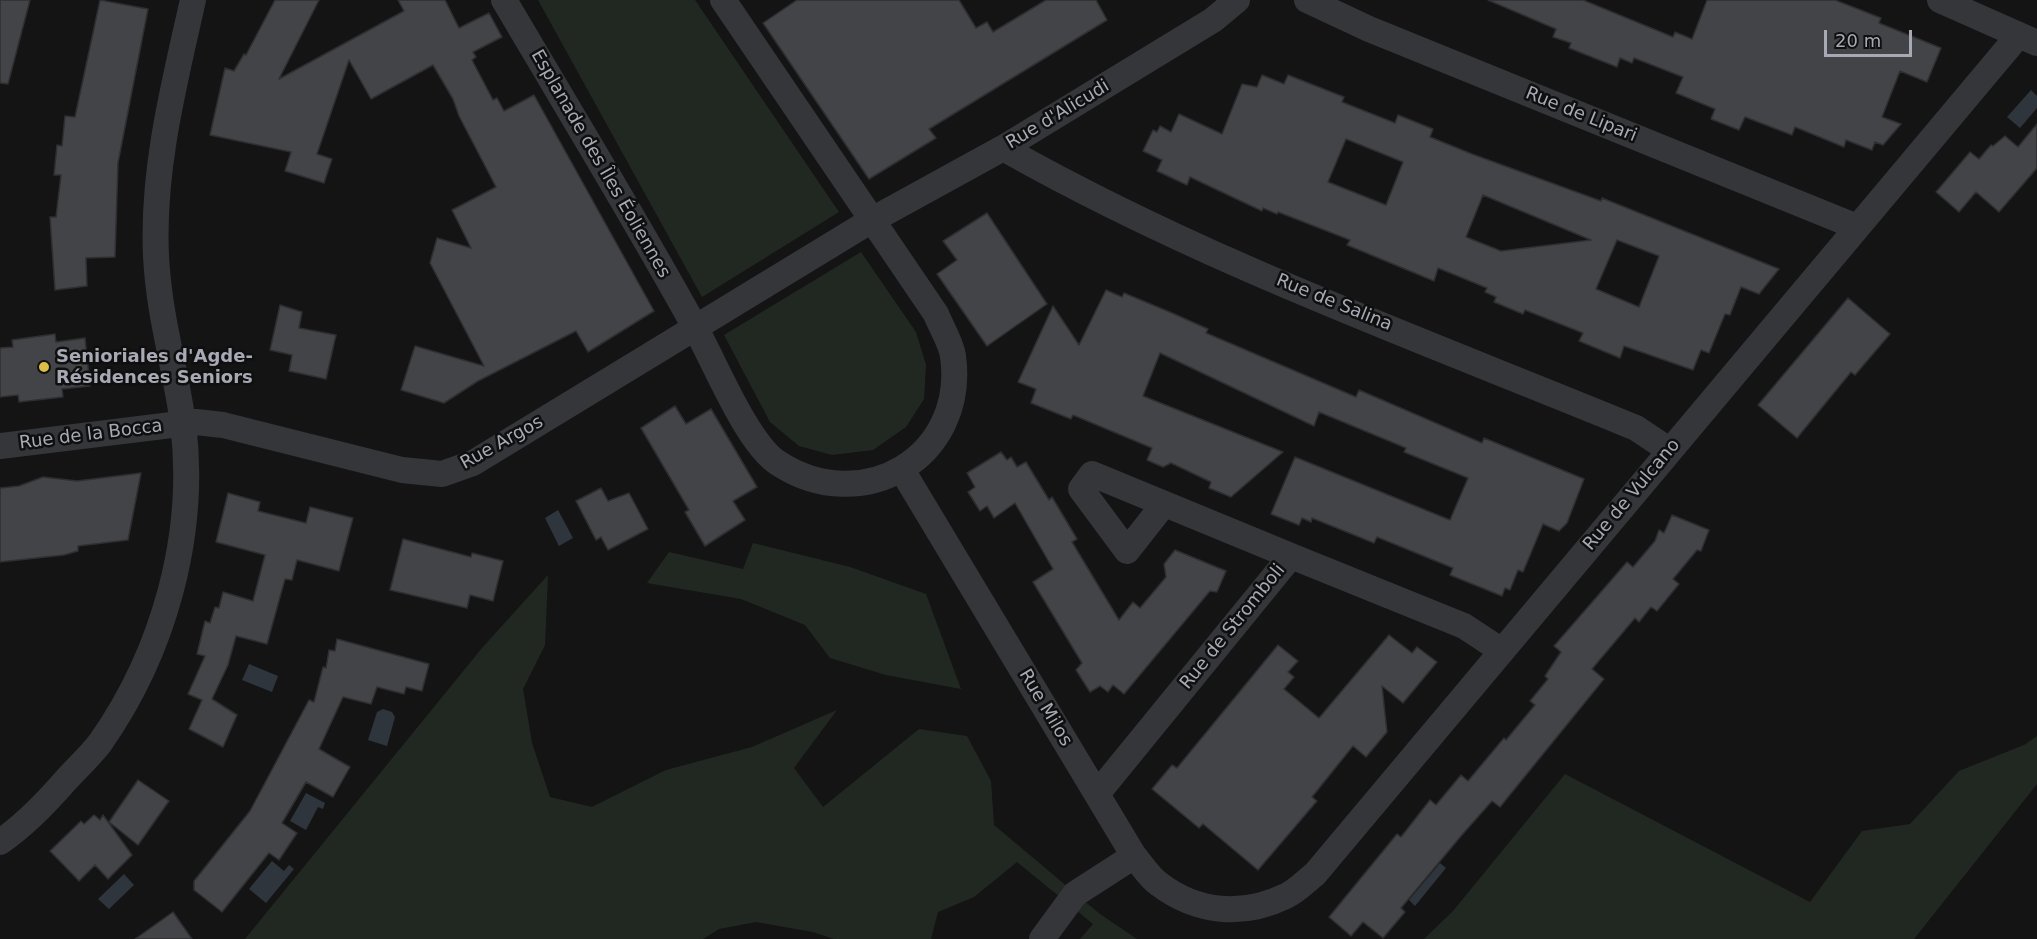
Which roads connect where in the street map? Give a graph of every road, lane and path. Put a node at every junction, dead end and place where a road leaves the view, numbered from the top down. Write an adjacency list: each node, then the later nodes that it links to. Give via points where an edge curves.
1 (193, 0): 12 (street, via 165,128 157,192 156,256 162,320)
2 (504, 0): 11 (street, Esplanade des Îles Éoliennes)
3 (723, 0): 9 (street, Esplanade des Îles Éoliennes)
4 (1237, 0): 8 (street, Rue d'Alicudi, via 1213,20)
5 (1307, 0): 10 (street, Rue de Lipari)
6 (1940, 0): 7 (street)
7 (2027, 40): 10 (street, Rue de Vulcano)
8 (1003, 148): 9 (street, Rue d'Alicudi); 14 (street, Rue de Salina, via 1070,186 1240,264 1636,428)
9 (872, 220): 11 (street); 15 (street, Esplanade des Îles Éoliennes, via 936,314 953,355 952,399 944,419 934,440)
10 (1857, 227): 14 (street, Rue de Vulcano)
11 (696, 329): 12 (street, Rue Argos, via 473,463 442,474 402,470 223,425); 15 (street, Esplanade des Îles Éoliennes, via 748,429 776,462 816,482 860,485)
12 (183, 424): 13 (street, Rue de la Bocca); 20 (street, via 185,508 171,591 142,671 99,743 43,807)
13 (0, 446)
14 (1669, 450): 18 (street, Rue de Vulcano)
15 (902, 470): 19 (street, Rue Milos)
16 (1164, 504): 17 (street)
17 (1292, 556): 18 (street, Rue de Stromboli, via 1464,626); 19 (street, Rue de Stromboli)
18 (1502, 651): 22 (street, Rue de Vulcano, via 1316,874 1288,896 1256,908)
19 (1096, 794): 21 (street, Rue Milos)
20 (0, 842)
21 (1134, 856): 22 (street, Rue Milos, via 1157,883 1186,902); 23 (street, via 1075,894)
22 (1220, 910)
23 (1042, 939)

